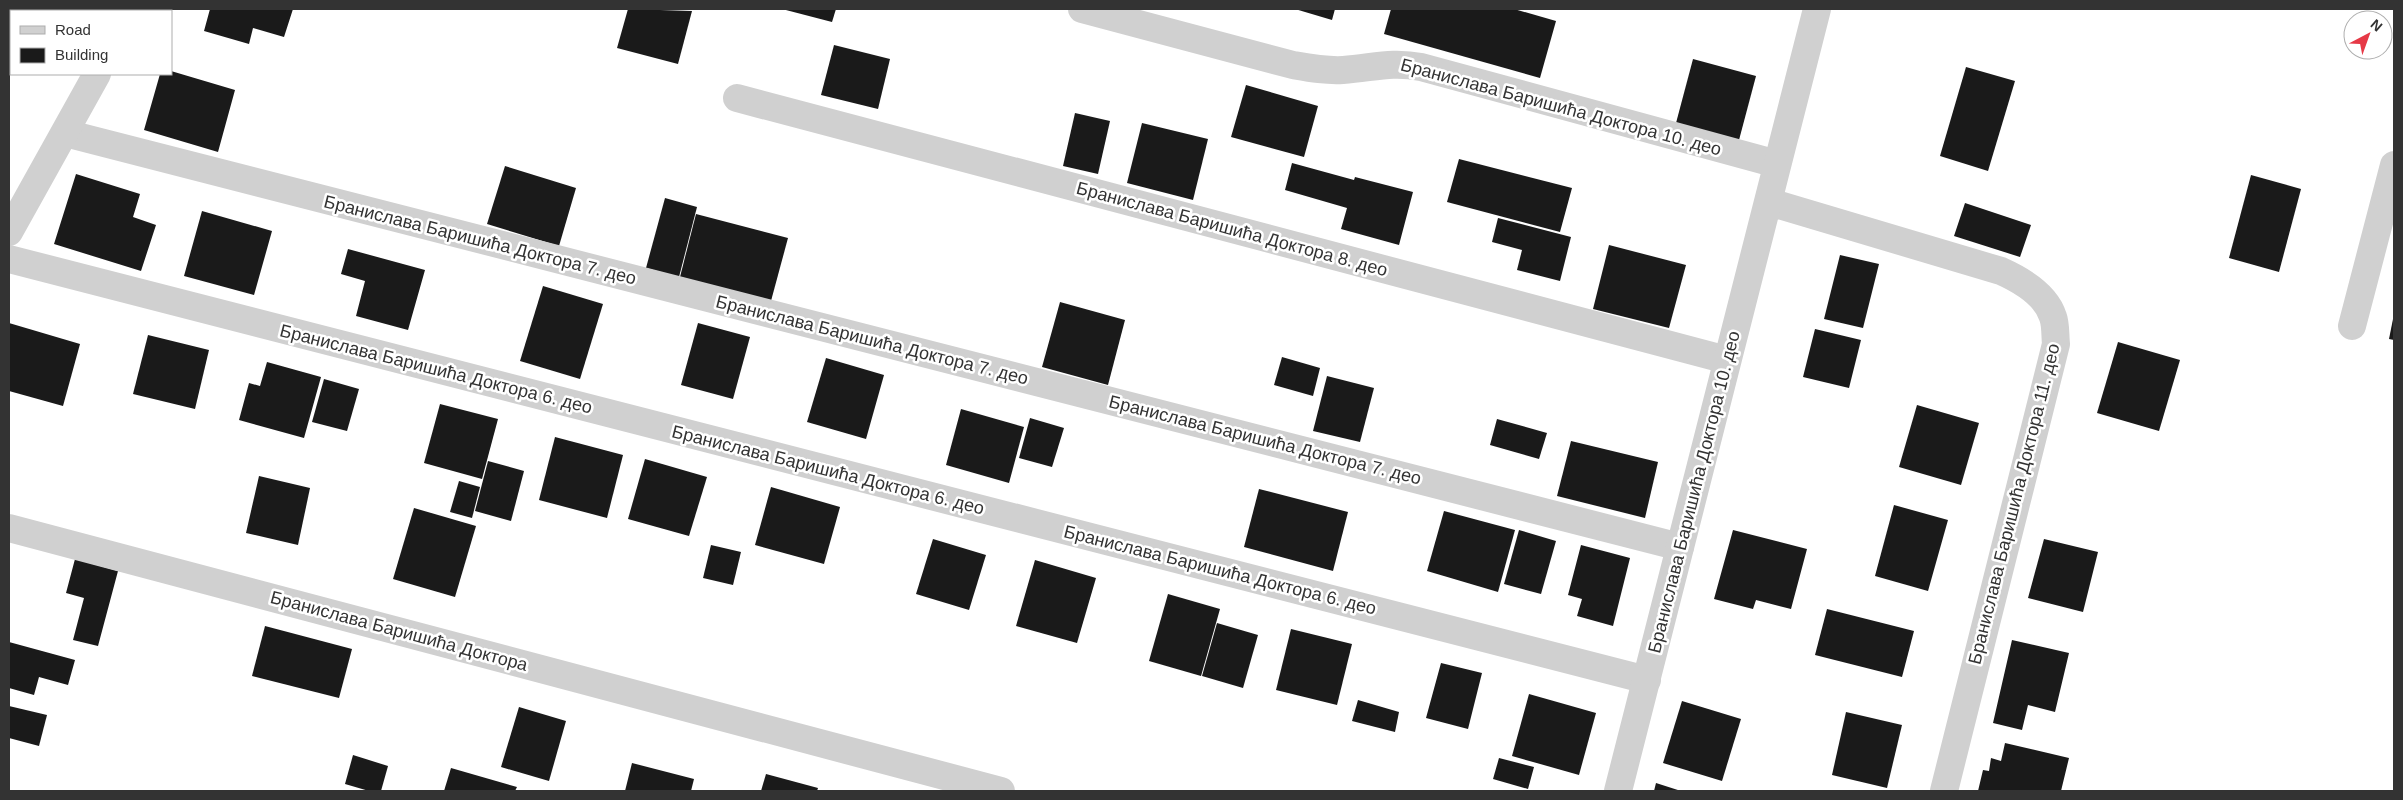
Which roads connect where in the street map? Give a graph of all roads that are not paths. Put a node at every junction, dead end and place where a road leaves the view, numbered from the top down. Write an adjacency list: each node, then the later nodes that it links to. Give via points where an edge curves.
1 (1082, 9): 6 (street, Бранислава Баришића Доктора 10. део, via 1293,66 1343,70 1400,63 1421,67)
2 (1817, 9): 6 (street, Бранислава Баришића Доктора 10. део)
3 (96, 75): 5 (street)
4 (737, 98): 12 (street, Бранислава Баришића Доктора 8. део)
5 (64, 133): 9 (street); 14 (street, Бранислава Баришића Доктора 7. део)
6 (1777, 164): 8 (street, Бранислава Баришића Доктора 10. део)
7 (2394, 165): 11 (street)
8 (1769, 202): 12 (street, Бранислава Баришића Доктора 10. део); 18 (street, Бранислава Баришића Доктора 11. део, via 2001,271 2024,282 2053,316 2056,344)
9 (9, 232)
10 (9, 259): 15 (street, Бранислава Баришића Доктора 6. део)
11 (2352, 326)
12 (1727, 360): 14 (street, Бранислава Баришића Доктора 10. део)
13 (9, 528): 16 (street, Бранислава Баришића Доктора)
14 (1680, 547): 15 (street, Бранислава Баришића Доктора 10. део)
15 (1647, 680): 17 (street, Бранислава Баришића Доктора 10. део)
16 (1001, 791)
17 (1618, 791)
18 (1944, 791)

